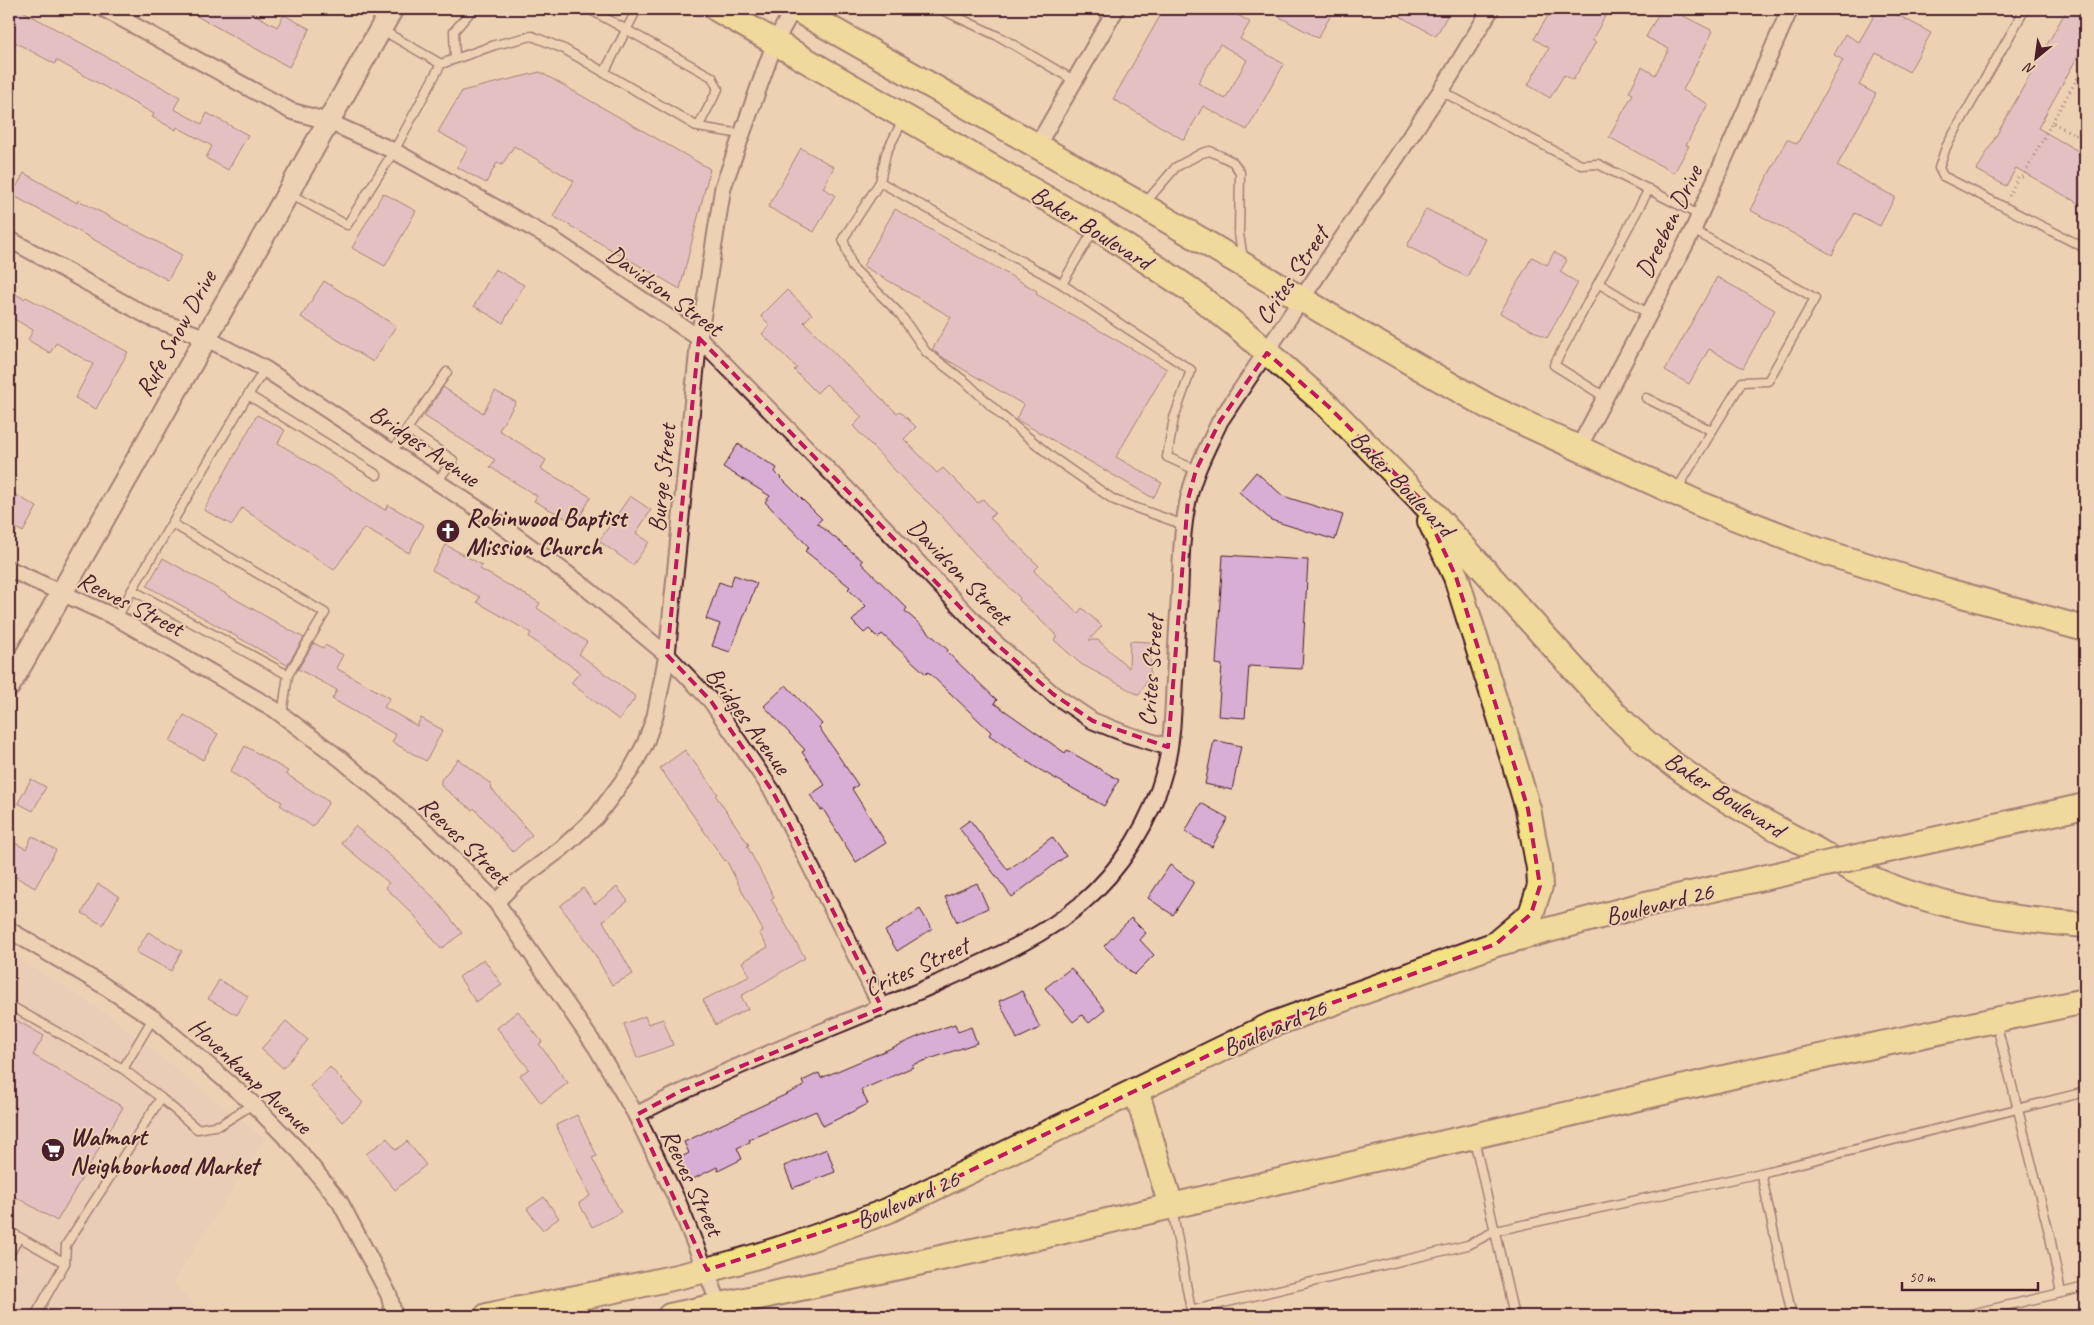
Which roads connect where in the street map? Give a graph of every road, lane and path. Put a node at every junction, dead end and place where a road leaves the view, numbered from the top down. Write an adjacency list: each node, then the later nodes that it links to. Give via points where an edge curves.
1 (104, 9): 25 (street, Davidson Street, via 291,112)
2 (392, 9): 13 (main road, Rufe Snow Drive)
3 (473, 9): 16 (lane, via 454,32)
4 (589, 9): 14 (lane)
5 (637, 9): 14 (lane)
6 (717, 9): 15 (main road, Baker Boulevard)
7 (794, 9): 15 (street, Burge Street); 30 (main road, Baker Boulevard)
8 (940, 9): 22 (lane, via 1002,38)
9 (1116, 9): 22 (street)
10 (1491, 9): 23 (street, Crites Street)
11 (1790, 9): 37 (street, Dreeben Drive)
12 (2025, 9): 36 (lane, via 1946,147 1939,168 1943,176)
13 (380, 29): 17 (lane); 25 (main road, Rufe Snow Drive)
14 (627, 29): 19 (lane); 27 (lane, via 712,77 718,89)
15 (775, 42): 24 (main road, Baker Boulevard); 28 (street, Burge Street)
16 (455, 59): 17 (lane); 19 (lane, via 532,36 564,49)
17 (441, 64): 31 (lane)
18 (2085, 65): 20 (path)
19 (604, 73): 27 (lane)
20 (2077, 79): 21 (path); 26 (path)
21 (2085, 79)
22 (1075, 80): 30 (street)
23 (1441, 91): 33 (lane, via 1581,165 1598,164); 45 (street, Crites Street)
24 (904, 116): 32 (lane, via 886,153); 38 (main road, Baker Boulevard)
25 (327, 122): 31 (street, Davidson Street); 34 (main road, Rufe Snow Drive)
26 (2052, 122): 29 (path); 36 (path, via 2023,177 2018,177)
27 (698, 127): 28 (lane)
28 (741, 134): 48 (street, Burge Street, via 723,187)
29 (2085, 140)
30 (1037, 146): 35 (main road, Baker Boulevard)
31 (394, 150): 34 (lane, via 347,225); 48 (street, Davidson Street, via 552,239)
32 (880, 182): 44 (lane); 65 (lane, via 843,239 852,267 900,314 926,352 1052,457 1114,500)
33 (1648, 189): 37 (lane); 43 (lane)
34 (287, 192): 47 (main road, Rufe Snow Drive)
35 (1143, 206): 42 (main road, Baker Boulevard); 42 (lane, via 1176,167 1202,153 1210,152 1233,162 1240,172 1239,234)
36 (2004, 207): 41 (lane)
37 (1700, 215): 39 (street, Dreeben Drive)
38 (1096, 227): 44 (lane); 49 (main road, Baker Boulevard, via 1189,289)
39 (1693, 230): 46 (street, Dreeben Drive); 56 (lane, via 1815,298 1768,381 1742,382)
40 (9, 238): 47 (street, Bridges Avenue, via 151,318)
41 (2085, 248)
42 (1245, 265): 45 (main road, Baker Boulevard)
43 (1598, 283): 46 (lane); 53 (lane, via 1554,365)
44 (1062, 284): 59 (lane, via 1191,370 1174,418 1167,457)
45 (1303, 299): 49 (street, Crites Street); 57 (main road, Baker Boulevard, via 1489,408)
46 (1648, 314): 53 (street, Dreeben Drive)
47 (204, 337): 50 (street, Bridges Avenue); 68 (main road, Rufe Snow Drive)
48 (699, 338): 71 (street, Burge Street); 75 (street, Davidson Street, via 992,639 1053,694 1093,721)
49 (1267, 353): 59 (street, Crites Street, via 1220,421); 63 (main road, Baker Boulevard, via 1330,407)
50 (265, 369): 52 (lane); 58 (street, Bridges Avenue)
51 (447, 372): 55 (lane)
52 (248, 395): 60 (lane); 64 (lane)
53 (1605, 397): 57 (street, Dreeben Drive)
54 (1646, 398): 56 (lane)
55 (407, 429): 58 (lane); 61 (lane, via 453,460)
56 (1712, 431): 62 (lane)
57 (1578, 449): 62 (main road, Baker Boulevard)
58 (392, 452): 61 (street, Bridges Avenue)
59 (1196, 470): 65 (street, Crites Street)
60 (377, 476)
61 (437, 482): 71 (street, Bridges Avenue, via 585,587)
62 (1675, 493): 70 (main road, Baker Boulevard, via 1818,550 1951,592)
63 (1420, 499): 78 (main road, Baker Boulevard, via 1629,728 1688,776 1734,806 1872,879 1927,898 1988,914); 80 (main road, via 1456,576 1528,809 1539,868 1540,886 1531,914)
64 (173, 524): 67 (lane); 72 (lane, via 325,613)
65 (1184, 525): 75 (street, Crites Street, via 1173,714)
66 (9, 569): 68 (street, Reeves Street)
67 (132, 590): 69 (lane); 72 (lane)
68 (61, 593): 69 (street, Reeves Street); 73 (main road, Rufe Snow Drive)
69 (117, 618): 74 (street, Reeves Street)
70 (2085, 629)
71 (667, 655): 77 (street, Burge Street, via 655,716 631,770 596,817); 83 (street, Bridges Avenue, via 712,701 773,792)
72 (288, 675): 74 (lane)
73 (9, 686)
74 (282, 715): 77 (street, Reeves Street, via 342,760 430,836)
75 (1168, 747): 83 (street, Crites Street, via 1165,769 1147,820 1130,849 1082,904 1050,928 1007,952)
76 (2085, 806): 80 (main road, Boulevard 26, bridge, via 1646,904)
77 (496, 902): 92 (street, Reeves Street, via 596,1047)
78 (2085, 925)
79 (9, 930): 84 (street, Hovenkamp Avenue)
80 (1496, 944): 87 (main road, Boulevard 26, via 1271,1025)
81 (2085, 1001): 85 (main road)
82 (9, 1005): 86 (lane)
83 (882, 1008): 92 (street, Crites Street, via 681,1091)
84 (153, 1018): 86 (lane); 90 (street, Hovenkamp Avenue)
85 (1995, 1020): 91 (lane); 93 (main road, via 1763,1069)
86 (123, 1069): 89 (lane)
87 (1136, 1090): 95 (main road); 101 (main road, Boulevard 26, via 887,1211 764,1254)
88 (2085, 1092): 91 (lane)
89 (161, 1098): 90 (lane, via 196,1129 220,1125); 100 (lane, via 66,1245)
90 (253, 1104): 107 (street, Hovenkamp Avenue, via 299,1151 340,1202 389,1295)
91 (2018, 1109): 94 (lane); 103 (lane)
92 (636, 1115): 101 (street, Reeves Street)
93 (1474, 1137): 95 (main road); 97 (lane)
94 (1761, 1173): 97 (lane); 111 (lane)
95 (1172, 1206): 104 (main road); 105 (lane)
96 (9, 1231): 98 (lane)
97 (1495, 1231): 105 (lane, via 1468,1245); 110 (lane)
98 (19, 1237): 99 (lane); 100 (lane)
99 (9, 1255)
100 (65, 1263): 106 (lane)
101 (706, 1270): 104 (street, Reeves Street); 108 (main road, Boulevard 26)
102 (2085, 1287): 103 (lane)
103 (2061, 1293): 112 (lane)
104 (722, 1311): 109 (main road)
105 (1191, 1314)
106 (35, 1316)
107 (394, 1316)
108 (487, 1316)
109 (670, 1316)
110 (1514, 1316)
111 (1792, 1316)
112 (1962, 1316)

